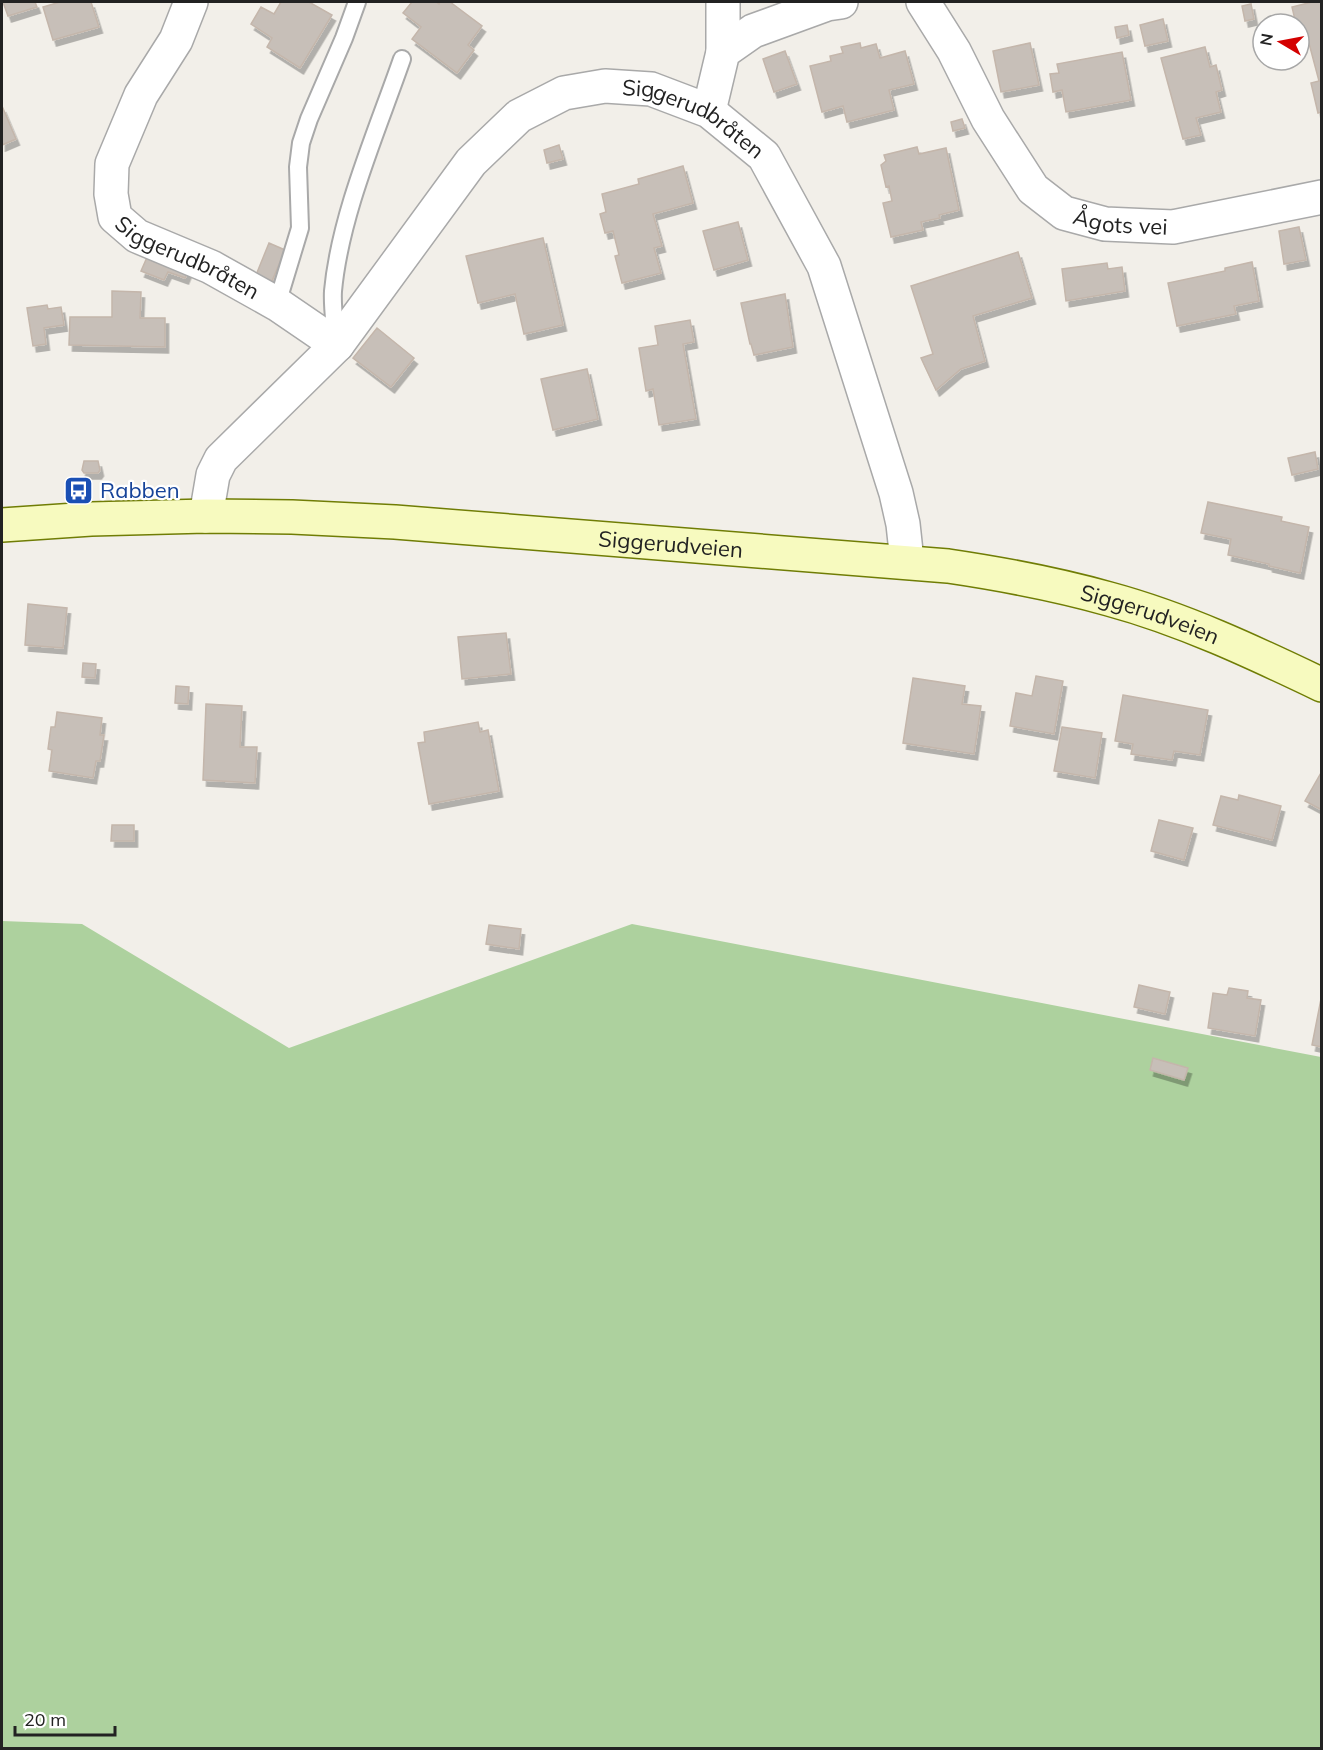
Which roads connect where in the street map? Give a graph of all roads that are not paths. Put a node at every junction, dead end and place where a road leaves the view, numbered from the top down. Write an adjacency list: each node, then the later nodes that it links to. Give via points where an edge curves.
1 (191, 2): 10 (street, Siggerudbråten, via 176,40 141,95 112,164 111,194 116,217 137,236 211,267)
2 (357, 2): 10 (lane, Siggerudbråten, via 301,143 300,228)
3 (723, 2): 6 (street)
4 (841, 2): 6 (street, via 753,31)
5 (923, 2): 9 (street, Ågots vei, via 954,51 988,119 1033,189 1064,213 1105,224 1173,227)
6 (723, 52): 8 (street)
7 (402, 59): 11 (lane, via 360,178 340,249 333,293)
8 (710, 111): 11 (street, Siggerudbråten, via 651,89 605,86 564,93 519,116 471,162); 14 (street, Siggerudbråten, via 764,156 824,266 896,493)
9 (1322, 197)
10 (277, 304): 11 (street, Siggerudbråten)
11 (337, 345): 12 (street, Siggerudbråten, via 220,459)
12 (206, 516): 13 (main road, Siggerudveien); 14 (main road, Siggerudveien, via 395,522)
13 (2, 525)
14 (907, 561): 15 (main road, Siggerudveien, via 1022,577 1110,599 1249,650)
15 (1322, 685)

